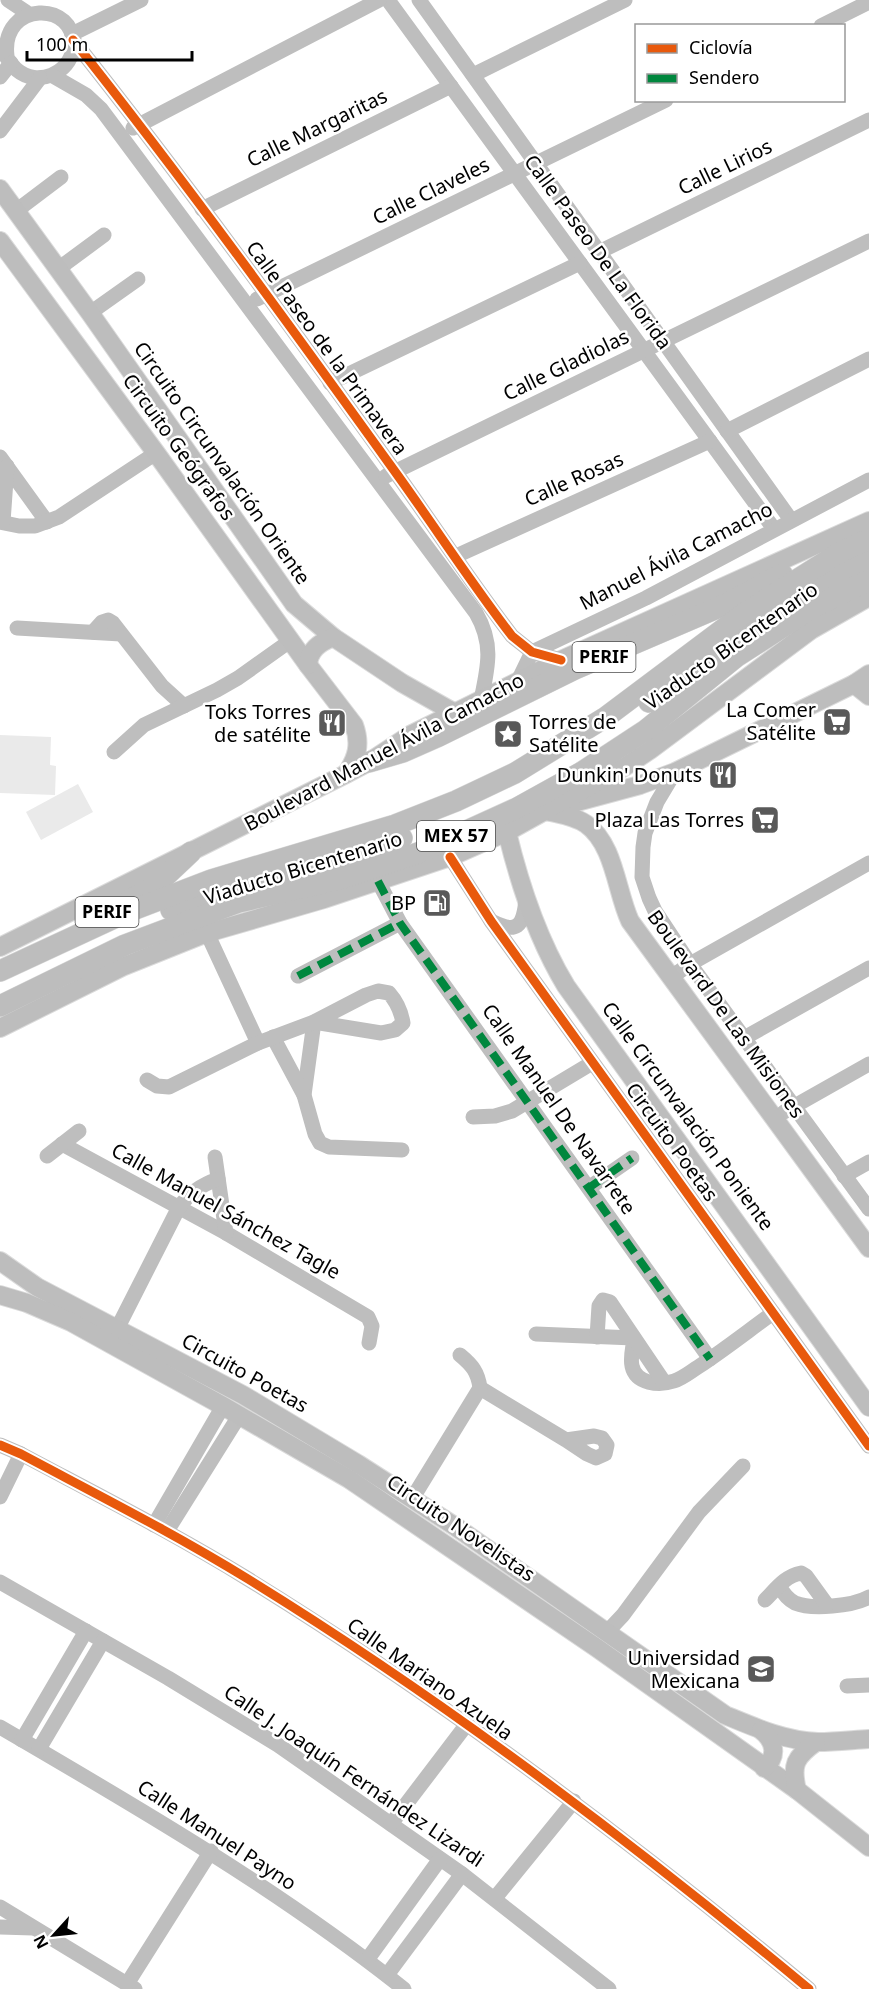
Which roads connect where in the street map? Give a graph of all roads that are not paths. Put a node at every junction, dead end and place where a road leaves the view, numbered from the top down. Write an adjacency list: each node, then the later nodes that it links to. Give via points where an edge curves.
1 (8, 0): 9 (street)
2 (141, 0): 11 (street)
3 (379, 0): 19 (street)
4 (388, 0): 16 (street, Calle Paseo De La Florida)
5 (419, 0): 13 (street, Calle Paseo De La Florida)
6 (625, 0): 13 (street)
7 (867, 3): 10 (street)
8 (46, 5): 9 (street); 11 (street, via 62,19)
9 (28, 8): 12 (street, via 6,34)
10 (825, 24)
11 (73, 37): 15 (street, via 69,61 62,70); 19 (street, Calle Paseo de la Primavera)
12 (6, 56): 14 (street); 15 (street, via 24,74)
13 (473, 75): 22 (street, Calle Paseo De La Florida)
14 (0, 77)
15 (46, 77): 20 (street); 21 (street, Calle Paseo de la Primavera, via 86,95)
16 (451, 86): 23 (street, Calle Paseo De La Florida); 26 (street, Calle Margaritas)
17 (662, 102): 22 (street, Calle Claveles)
18 (869, 120): 31 (street, Calle Lirios)
19 (140, 124): 21 (street); 26 (street, Calle Paseo de la Primavera)
20 (0, 131)
21 (120, 135): 36 (street, Calle Paseo de la Primavera)
22 (536, 163): 23 (street, Calle Claveles); 31 (street, Calle Paseo De La Florida)
23 (515, 174): 32 (street, Calle Paseo De La Florida); 35 (street, Calle Claveles)
24 (61, 177): 27 (street)
25 (0, 189): 27 (main road, Circuito Circunvalación Oriente)
26 (202, 208): 35 (street, Calle Paseo de la Primavera)
27 (16, 210): 33 (main road, Circuito Circunvalación Oriente)
28 (104, 235): 33 (street)
29 (0, 241): 44 (main road, Circuito Geógrafos)
30 (869, 241): 38 (street, Calle Gladiolas)
31 (599, 252): 38 (street, Calle Paseo De La Florida)
32 (580, 263): 39 (street, Calle Paseo De La Florida); 41 (street)
33 (58, 269): 37 (main road, Circuito Circunvalación Oriente)
34 (138, 279): 37 (street)
35 (265, 295): 36 (street, Calle Claveles); 41 (street, Calle Paseo de la Primavera)
36 (246, 304): 47 (street, Calle Paseo de la Primavera)
37 (90, 313): 60 (main road, Circuito Circunvalación Oriente)
38 (663, 341): 39 (street, Calle Gladiolas); 42 (street, Calle Paseo De La Florida)
39 (644, 351): 43 (street, Calle Paseo De La Florida); 46 (street, Calle Gladiolas)
40 (869, 359): 42 (street)
41 (330, 383): 46 (street, Calle Paseo de la Primavera)
42 (727, 431): 49 (street, Calle Paseo De La Florida)
43 (710, 441): 53 (street, Calle Paseo De La Florida); 56 (street, Calle Rosas)
44 (156, 453): 52 (street); 61 (main road, Circuito Geógrafos)
45 (3, 462): 51 (street); 52 (street)
46 (395, 472): 47 (street, Calle Gladiolas); 56 (street, Calle Paseo de la Primavera)
47 (378, 480): 74 (street, Calle Paseo de la Primavera, via 483,624 488,654)
48 (869, 480): 49 (street, Manuel Ávila Camacho)
49 (791, 520): 53 (street, Manuel Ávila Camacho)
50 (869, 521): 68 (main road, Boulevard Manuel Ávila Camacho)
51 (1, 522): 52 (street, via 19,526)
52 (48, 522)
53 (774, 529): 67 (street, Manuel Ávila Camacho, via 646,598)
54 (869, 538): 55 (highway, MEX 57)
55 (839, 554): 79 (highway, PERIF, via 783,574 437,737); 96 (highway, MEX 57, via 746,612 606,717 515,773 395,825 211,880 124,913)
56 (456, 556): 67 (street, Calle Paseo de la Primavera, via 512,636)
57 (869, 559): 100 (highway, Viaducto Bicentenario, via 795,597 626,720 525,783 408,836 126,925)
58 (869, 580): 101 (highway, MEX 57, via 814,607 765,638 646,730 518,808 418,853 340,879 239,902 125,945)
59 (869, 597): 82 (main road, via 811,630 650,750)
60 (294, 604): 61 (main road, via 287,615); 65 (main road, Circuito Circunvalación Oriente)
61 (276, 620): 66 (main road, Circuito Geógrafos)
62 (17, 628): 63 (street)
63 (93, 632): 64 (street); 64 (street, via 108,620)
64 (121, 634): 72 (street)
65 (333, 637): 69 (main road, via 314,649); 76 (main road, Circuito Circunvalación Oriente)
66 (290, 641): 69 (main road, Circuito Geógrafos); 75 (street, via 238,678)
67 (532, 652): 68 (street, Calle Paseo de la Primavera); 71 (street)
68 (561, 660): 71 (main road, Boulevard Manuel Ávila Camacho)
69 (308, 666): 81 (main road, Circuito Geógrafos, via 358,735 358,750)
70 (861, 679): 73 (main road); 80 (main road)
71 (517, 682): 74 (main road, Boulevard Manuel Ávila Camacho)
72 (162, 686): 75 (street); 77 (street)
73 (869, 696)
74 (481, 700): 76 (main road, Boulevard Manuel Ávila Camacho)
75 (184, 706): 77 (street)
76 (455, 713): 79 (main road, Boulevard Manuel Ávila Camacho, via 410,735)
77 (159, 718): 78 (street, via 144,725)
78 (114, 752)
79 (369, 762): 81 (main road, Boulevard Manuel Ávila Camacho)
80 (675, 772): 82 (main road); 87 (street, Boulevard De Las Misiones, via 645,833)
81 (346, 774): 84 (main road, Boulevard Manuel Ávila Camacho)
82 (546, 811): 83 (main road); 89 (main road, Boulevard De Las Misiones, via 575,818 596,833)
83 (507, 832): 85 (main road); 90 (main road, Calle Circunvalación Poniente)
84 (191, 852): 94 (main road, Boulevard Manuel Ávila Camacho); 96 (highway, PERIF, via 155,886)
85 (450, 857): 88 (main road); 91 (street, Circuito Poetas)
86 (869, 863): 95 (street)
87 (642, 877): 89 (street); 95 (street, Boulevard De Las Misiones, via 655,911)
88 (378, 881): 92 (street, Calle Manuel De Navarrete); 93 (main road)
89 (618, 885): 99 (main road, Boulevard De Las Misiones, via 630,921)
90 (526, 900): 91 (street, via 523,920 518,926 507,928); 129 (main road, Calle Circunvalación Poniente, via 544,946 566,986)
91 (491, 921): 107 (street, Circuito Poetas)
92 (400, 923): 98 (street); 111 (street, Calle Manuel De Navarrete)
93 (207, 933): 103 (main road, via 122,967); 106 (street)
94 (0, 947)
95 (690, 964): 99 (street); 105 (street, Boulevard De Las Misiones)
96 (8, 967)
97 (869, 968): 105 (street)
98 (298, 976)
99 (670, 978): 114 (main road, Boulevard De Las Misiones)
100 (0, 984)
101 (0, 1006)
102 (314, 1022): 102 (street, via 378,991 389,993 396,1001 403,1023 395,1030 381,1033); 104 (street); 110 (street)
103 (0, 1028)
104 (273, 1038): 106 (street); 110 (street)
105 (744, 1038): 112 (street, Boulevard De Las Misiones)
106 (258, 1043): 109 (street, via 169,1087)
107 (592, 1062): 111 (street); 131 (street, Circuito Poetas)
108 (869, 1064): 112 (street)
109 (147, 1080)
110 (304, 1095): 117 (street, via 320,1143 329,1147)
111 (528, 1102): 113 (street, via 495,1116); 124 (street, Calle Manuel De Navarrete)
112 (793, 1107): 114 (street); 122 (street, Boulevard De Las Misiones)
113 (473, 1118)
114 (774, 1118): 128 (main road, Boulevard De Las Misiones)
115 (79, 1131): 116 (street)
116 (62, 1144): 118 (street); 125 (street, Calle Manuel Sánchez Tagle)
117 (402, 1150)
118 (47, 1156)
119 (215, 1157): 123 (street)
120 (632, 1158): 124 (street)
121 (869, 1162): 122 (street)
122 (844, 1176): 126 (street, Boulevard De Las Misiones)
123 (218, 1179): 125 (street, via 189,1194); 127 (street)
124 (590, 1187): 140 (street, Calle Manuel De Navarrete)
125 (179, 1207): 127 (street, Calle Manuel Sánchez Tagle); 134 (street)
126 (869, 1209)
127 (226, 1233): 138 (street, Calle Manuel Sánchez Tagle, via 368,1317 372,1326)
128 (869, 1248)
129 (764, 1260): 131 (street); 143 (main road, Calle Circunvalación Poniente)
130 (0, 1261): 134 (main road, Circuito Poetas, via 37,1287)
131 (745, 1275): 133 (street, Circuito Poetas)
132 (0, 1295): 142 (main road, Circuito Novelistas, via 71,1322)
133 (773, 1313): 140 (street); 146 (street, Circuito Poetas)
134 (117, 1329): 151 (main road, Circuito Poetas, via 243,1395)
135 (536, 1334): 136 (street)
136 (597, 1337): 137 (street); 137 (street, via 603,1299 610,1302)
137 (634, 1338): 140 (street, via 664,1382 674,1381)
138 (369, 1343)
139 (460, 1355): 141 (street, via 473,1366)
140 (710, 1359)
141 (479, 1382): 148 (street, via 566,1440 602,1438 607,1445 605,1454); 151 (street)
142 (223, 1406): 144 (main road, Circuito Novelistas); 152 (street)
143 (869, 1407)
144 (239, 1416): 152 (street); 171 (main road, Circuito Novelistas, via 349,1479 597,1648)
145 (0, 1445): 147 (street, Calle Mariano Azuela)
146 (869, 1446)
147 (21, 1454): 150 (street); 152 (street, Calle Mariano Azuela)
148 (597, 1458)
149 (743, 1466): 159 (street, via 699,1512)
150 (0, 1497)
151 (412, 1499): 159 (main road, Circuito Poetas)
152 (161, 1528): 164 (street, Calle Mariano Azuela, via 377,1661)
153 (0, 1582): 158 (street, Calle J. Joaquín Fernández Lizardi)
154 (779, 1586): 156 (street); 157 (street, via 796,1603); 157 (street, via 801,1572)
155 (869, 1597): 157 (street, via 845,1605)
156 (765, 1600)
157 (827, 1605)
158 (86, 1631): 160 (street, Calle J. Joaquín Fernández Lizardi); 168 (street)
159 (607, 1632): 166 (main road, Circuito Poetas, via 725,1715)
160 (103, 1641): 170 (street); 174 (street, Calle J. Joaquín Fernández Lizardi, via 278,1744)
161 (869, 1685): 162 (street); 163 (street)
162 (847, 1686)
163 (869, 1694)
164 (467, 1724): 173 (street, Calle Mariano Azuela); 174 (street)
165 (0, 1727): 168 (street, Calle Manuel Payno)
166 (761, 1730): 169 (main road, Circuito Poetas); 171 (main road, via 773,1749)
167 (869, 1739): 169 (main road, Circuito Poetas)
168 (22, 1740): 170 (street, Calle Manuel Payno)
169 (816, 1742): 172 (main road, via 802,1751 793,1769)
170 (39, 1749): 176 (street, Calle Manuel Payno)
171 (764, 1768): 172 (main road, Circuito Novelistas)
172 (797, 1790): 175 (main road, Circuito Novelistas)
173 (574, 1801): 179 (street); 188 (street, Calle Mariano Azuela)
174 (391, 1824): 177 (street, Calle J. Joaquín Fernández Lizardi)
175 (869, 1847)
176 (211, 1851): 183 (street, Calle Manuel Payno); 185 (street)
177 (440, 1858): 178 (street, Calle J. Joaquín Fernández Lizardi); 183 (street)
178 (462, 1874): 179 (street, Calle J. Joaquín Fernández Lizardi); 184 (street)
179 (495, 1899): 187 (street, Calle J. Joaquín Fernández Lizardi)
180 (0, 1907): 182 (street)
181 (0, 1927): 182 (street)
182 (37, 1929): 185 (street)
183 (367, 1960): 184 (street, Calle Manuel Payno)
184 (387, 1975): 186 (street, Calle Manuel Payno)
185 (131, 1986)
186 (404, 1989)
187 (609, 1989)
188 (809, 1989)

